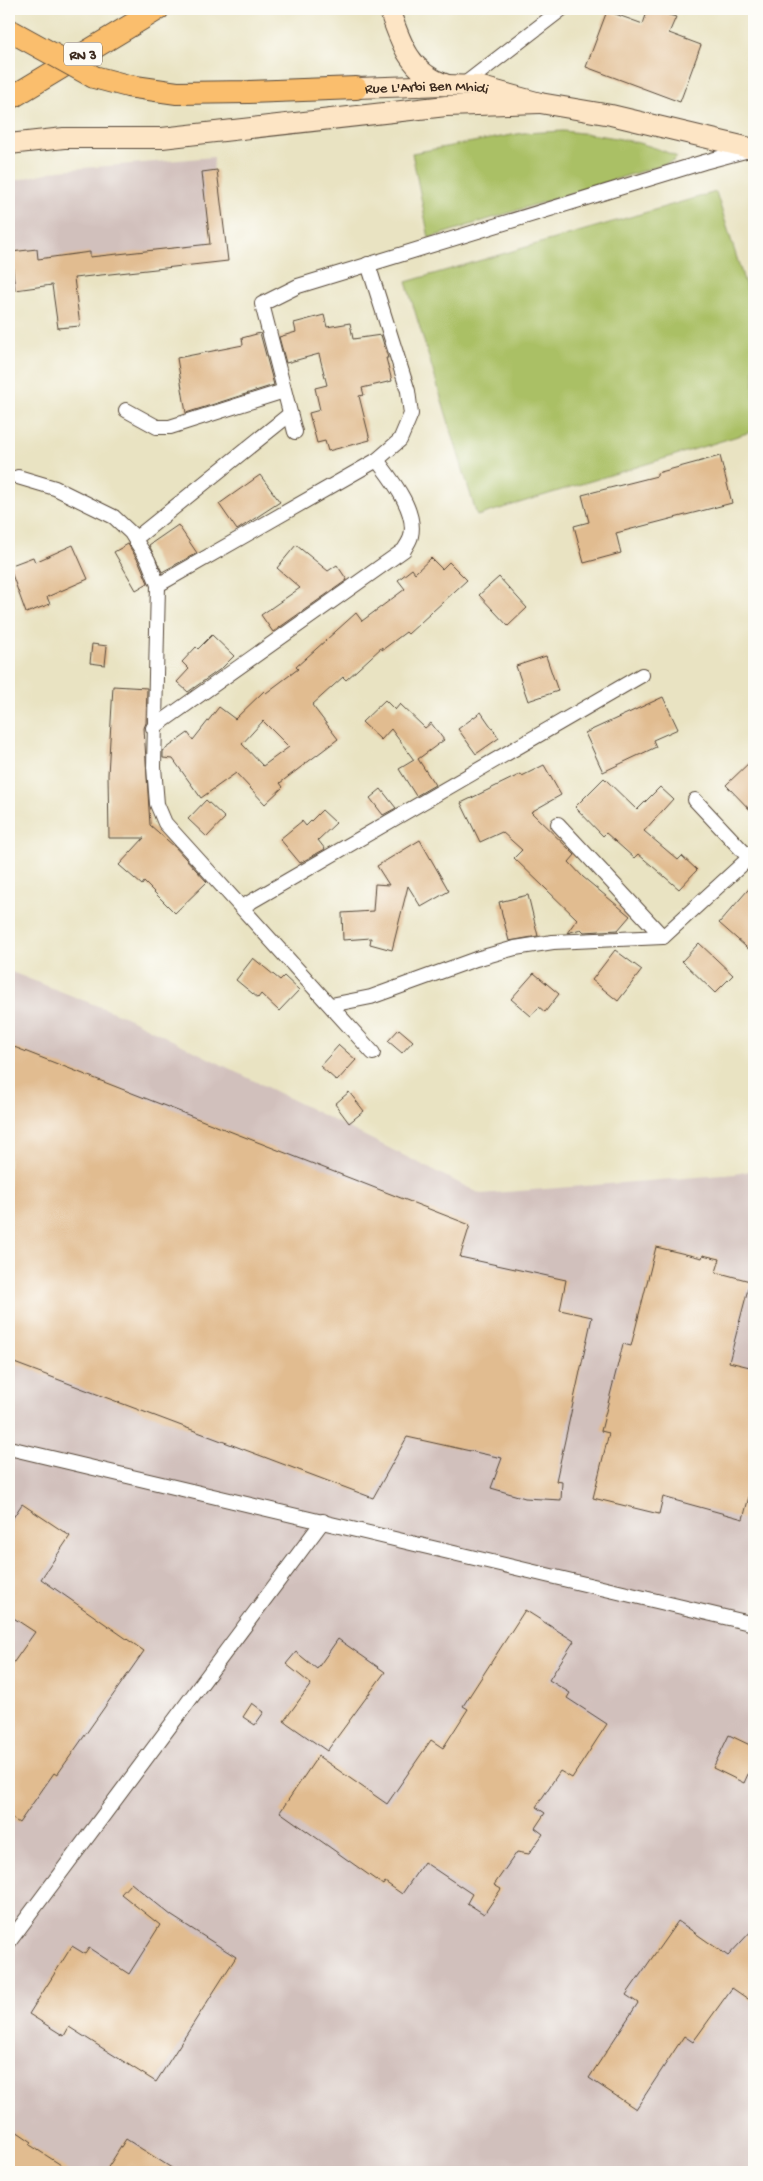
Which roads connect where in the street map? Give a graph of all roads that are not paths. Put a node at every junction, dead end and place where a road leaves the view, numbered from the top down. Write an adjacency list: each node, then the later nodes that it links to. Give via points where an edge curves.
1 (158, 9): 7 (main road, RN 3)
2 (389, 9): 5 (main road, via 398,34 416,66 431,79)
3 (562, 9): 5 (street)
4 (9, 30): 6 (main road, Rue L'Arbi Ben Mhidi, bridge, via 94,77 128,86 177,93)
5 (454, 86): 6 (main road, Rue L'Arbi Ben Mhidi); 8 (main road, Rue L'Arbi Ben Mhidi, via 478,86)
6 (356, 88)
7 (9, 98)
8 (540, 103): 9 (main road, via 446,106 276,124 216,134 162,138 64,138); 10 (main road, Rue L'Arbi Ben Mhidi, via 611,115)
9 (9, 144)
10 (754, 149): 11 (street)
11 (368, 264): 12 (street, via 298,286 262,304); 16 (street, via 408,391 410,414 400,440)
12 (284, 390): 13 (street, via 170,427 157,427); 14 (street)
13 (126, 410)
14 (290, 414): 15 (street); 18 (street)
15 (295, 432)
16 (377, 460): 19 (street); 21 (street, via 402,495 410,515 411,535 404,550)
17 (18, 477): 18 (street, via 55,488 89,504 114,518)
18 (135, 539): 19 (street)
19 (158, 585): 21 (street)
20 (642, 675): 25 (street)
21 (154, 728): 25 (street, via 156,804 166,823)
22 (695, 800): 24 (street)
23 (558, 824): 26 (street)
24 (752, 860): 26 (street)
25 (242, 907): 27 (street)
26 (663, 937): 27 (street, via 553,942 515,948 371,997)
27 (331, 1005): 28 (street)
28 (373, 1053)
29 (9, 1448): 30 (street)
30 (323, 1521): 31 (street); 32 (street)
31 (754, 1624)
32 (9, 1942)

